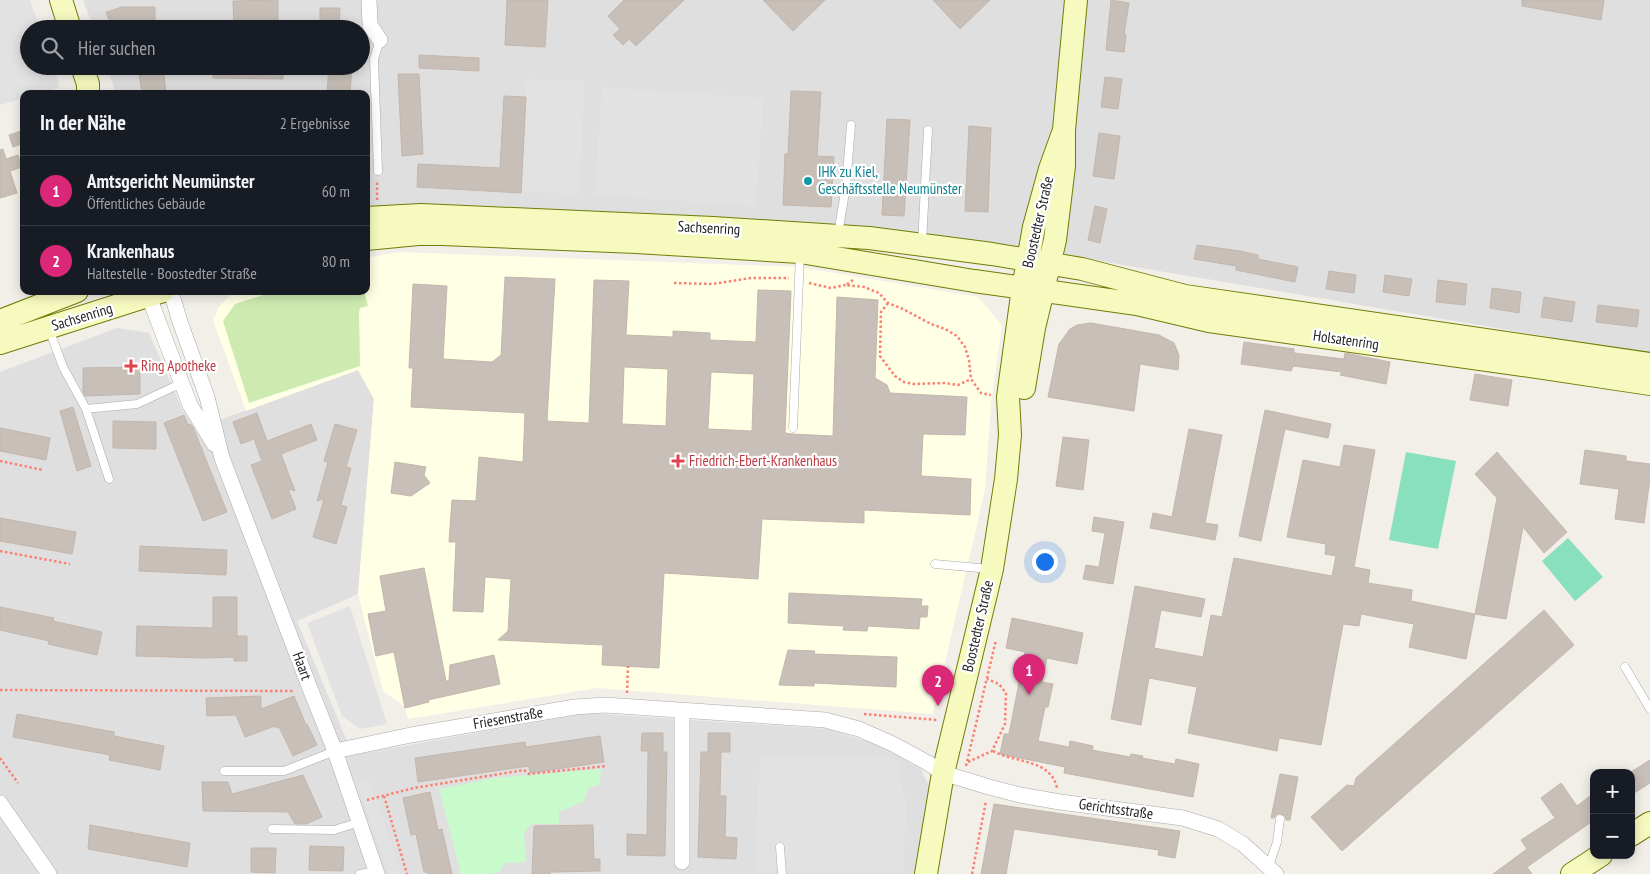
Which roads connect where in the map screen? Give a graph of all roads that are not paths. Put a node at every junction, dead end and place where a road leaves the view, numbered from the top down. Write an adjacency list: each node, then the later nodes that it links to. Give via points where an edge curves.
1 (61, 0): 4 (main road)
2 (369, 0): 5 (street)
3 (1076, 0): 15 (main road, Boostedter Straße, via 1064,130 1064,166 1055,240)
4 (67, 20)
5 (370, 20)
6 (370, 25): 7 (street)
7 (380, 40): 10 (lane, via 374,59)
8 (851, 125): 12 (lane)
9 (928, 130): 13 (lane)
10 (378, 171)
11 (373, 227): 12 (main road, Sachsenring, via 421,215); 14 (main road, Sachsenring, via 442,234)
12 (838, 236): 13 (main road, Sachsenring)
13 (922, 245): 15 (main road, Sachsenring)
14 (800, 252): 16 (main road, Sachsenring); 28 (lane)
15 (1039, 262): 16 (main road, Boostedter Straße); 24 (main road, Holsatenring, via 1091,271 1185,296)
16 (1033, 289): 26 (main road, Holsatenring, via 1137,304 1209,321); 32 (main road, Boostedter Straße, via 1022,400 1010,434)
17 (67, 295): 21 (main road, Sachsenring)
18 (147, 295): 22 (main road, Sachsenring)
19 (154, 295): 25 (street, Haart)
20 (172, 295): 29 (street, Haart, via 206,397)
21 (0, 321)
22 (48, 328): 23 (main road, Sachsenring); 27 (lane, via 63,367)
23 (0, 343)
24 (1650, 364)
25 (182, 384): 27 (lane, via 137,404); 29 (street, Haart)
26 (1650, 384)
27 (86, 409): 30 (lane)
28 (793, 428)
29 (222, 458): 36 (street, Haart)
30 (109, 479)
31 (935, 564): 32 (lane)
32 (992, 569): 38 (main road, Boostedter Straße)
33 (1625, 667): 34 (lane)
34 (1650, 709)
35 (682, 711): 36 (street, Friesenstraße, via 575,707); 38 (street, Friesenstraße, via 825,720 893,744); 47 (street)
36 (335, 751): 37 (lane, via 284,771); 41 (street, Haart)
37 (224, 771)
38 (952, 776): 48 (street, Gerichtsstraße, via 1020,795 1183,818 1218,829 1243,844); 53 (main road, Boostedter Straße)
39 (0, 803): 50 (street)
40 (1280, 819): 48 (lane)
41 (360, 822): 43 (lane, via 334,830); 49 (street, Haart)
42 (1650, 823): 44 (main road)
43 (272, 829)
44 (1635, 832)
45 (780, 847): 52 (lane)
46 (1595, 859): 54 (main road)
47 (682, 862)
48 (1272, 870)
49 (376, 872): 51 (lane)
50 (49, 874)
51 (360, 874)
52 (782, 874)
53 (926, 874)
54 (1572, 874)

